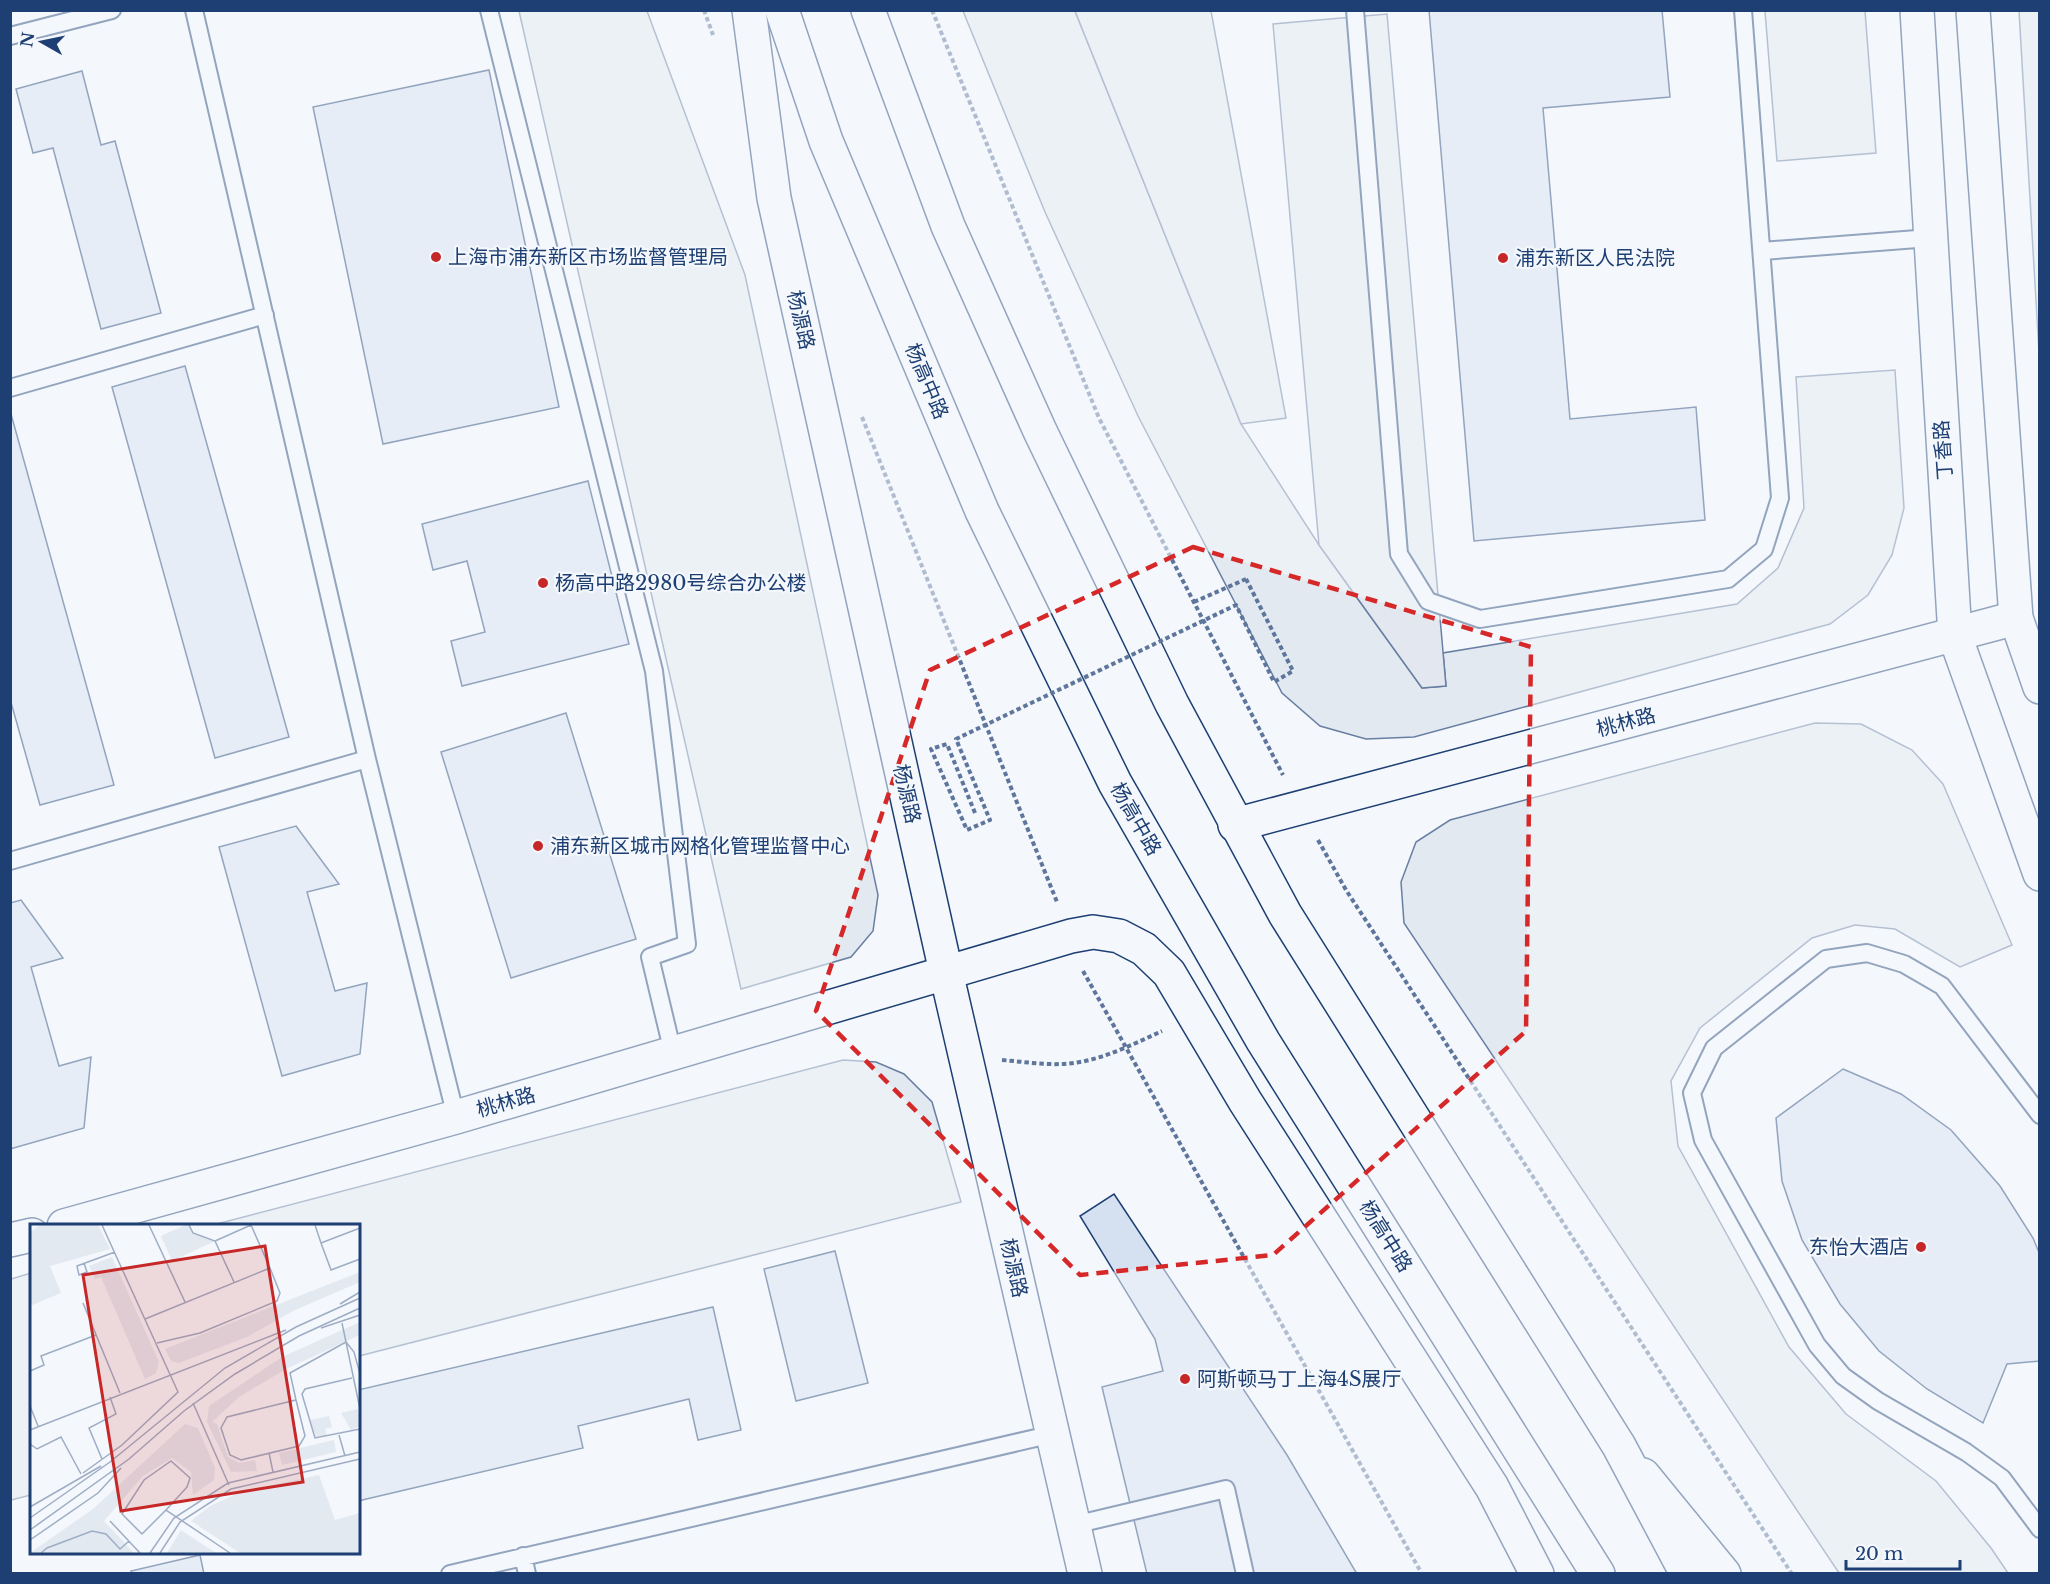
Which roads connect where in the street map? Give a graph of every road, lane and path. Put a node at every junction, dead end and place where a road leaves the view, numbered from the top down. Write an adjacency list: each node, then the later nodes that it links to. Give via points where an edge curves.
1 (112, 10): 12 (lane)
2 (194, 10): 16 (lane)
3 (489, 10): 32 (lane, via 654,671 687,944 650,957)
4 (704, 10): 13 (path)
5 (749, 10): 29 (main road, 杨源路, via 774,198)
6 (782, 10): 50 (main road, 杨高中路, via 826,141 982,511 1115,783 1263,1041)
7 (868, 10): 25 (main road, via 948,226 1035,420)
8 (1354, 10): 15 (lane, via 1399,554 1428,601 1480,618 1491,617 1728,579 1764,549 1780,498)
9 (1743, 10): 15 (lane)
10 (1917, 10): 14 (main road, 丁香路)
11 (1973, 10): 20 (main road)
12 (10, 36)
13 (717, 44)
14 (1930, 238): 15 (lane); 21 (main road, 丁香路)
15 (1762, 251)
16 (265, 315): 17 (lane); 23 (lane)
17 (10, 388)
18 (858, 407): 28 (path)
19 (1194, 602): 24 (path, bridge, via 1246,579 1293,671 1274,682 1236,605 956,739 990,820 967,830 931,749 947,744)
20 (2016, 618): 21 (main road, 桃林路); 22 (main road)
21 (1954, 636): 25 (main road, 桃林路); 27 (main road, 丁香路)
22 (2040, 687)
23 (367, 759): 26 (lane); 35 (lane)
24 (975, 813)
25 (1235, 825): 40 (main road, via 1285,914)
26 (10, 861)
27 (2040, 874)
28 (1071, 936): 29 (main road, 桃林路); 30 (main road, 桃林路, via 1093,932 1119,936 1144,950 1169,973); 31 (path, via 1086,979)
29 (946, 972): 32 (main road, 桃林路); 33 (main road, 杨源路)
30 (1195, 1016): 31 (path); 49 (main road, 桃林路, via 1245,1101 1492,1487)
31 (1125, 1048): 33 (path, via 1081,1062 1049,1065); 48 (path)
32 (673, 1053): 35 (main road, 桃林路)
33 (965, 1056): 39 (main road, 杨源路)
34 (2040, 1115): 42 (lane, via 1942,986 1904,964 1867,952 1826,959 1714,1048 1692,1093 1703,1140 1817,1345 1843,1376 2002,1478)
35 (456, 1117): 36 (main road, 桃林路)
36 (71, 1224)
37 (30, 1235): 38 (main road)
38 (10, 1240)
39 (1053, 1434): 41 (main road, 杨源路); 43 (lane)
40 (1620, 1446): 51 (main road); 52 (main road)
41 (1074, 1525): 46 (main road, 杨源路); 47 (lane, via 1226,1489)
42 (2040, 1529)
43 (524, 1556): 44 (lane); 45 (lane)
44 (450, 1574)
45 (527, 1574)
46 (1085, 1574)
47 (1245, 1574)
48 (1422, 1574)
49 (1537, 1574)
50 (1598, 1574)
51 (1687, 1574)
52 (1724, 1574)

